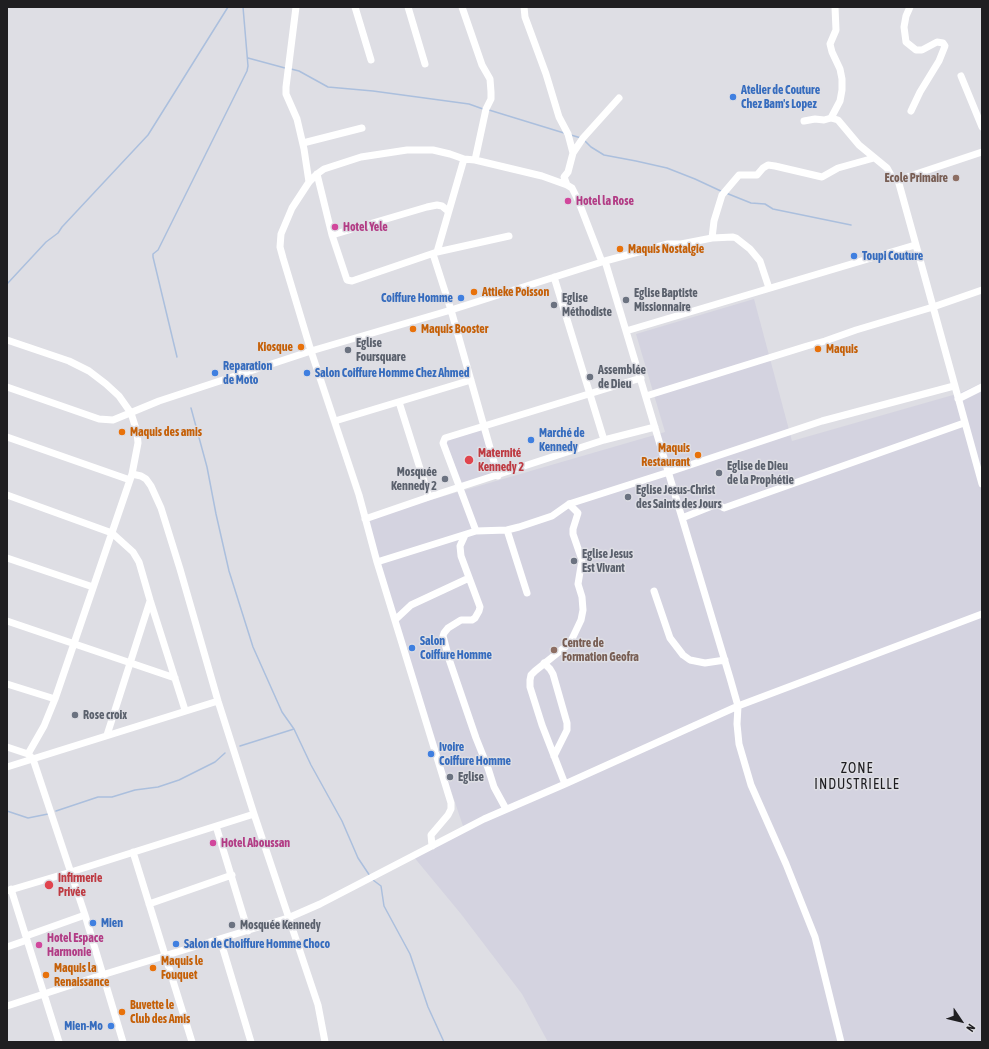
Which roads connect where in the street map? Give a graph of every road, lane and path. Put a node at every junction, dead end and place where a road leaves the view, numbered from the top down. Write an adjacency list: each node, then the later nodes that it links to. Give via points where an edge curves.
1 (296, 7): 17 (street, via 286,94 298,118)
2 (355, 7): 8 (street)
3 (408, 7): 9 (street)
4 (462, 7): 22 (street, via 482,65 490,79 491,99 486,109)
5 (524, 7): 19 (street, via 525,17)
6 (835, 7): 13 (street, via 836,30 830,44 840,69 842,90 840,101)
7 (910, 7): 12 (street, via 904,27 906,42 916,50 922,50 937,42 945,46)
8 (371, 60)
9 (425, 64)
10 (961, 76): 15 (street)
11 (619, 98): 19 (street)
12 (911, 111)
13 (831, 118): 14 (street); 20 (street, via 838,120 851,137)
14 (804, 121)
15 (982, 127)
16 (362, 128): 17 (street)
17 (303, 143): 25 (street)
18 (982, 152): 24 (street)
19 (573, 153): 26 (street, via 564,177)
20 (874, 158): 24 (street); 30 (street, via 838,168 822,177 768,165 757,175 739,175 722,195)
21 (464, 159): 22 (street); 23 (street, via 433,150 407,150 361,156); 27 (street)
22 (476, 160): 26 (street)
23 (317, 174): 25 (street); 28 (street)
24 (898, 180): 31 (street)
25 (309, 182): 41 (street, via 287,218 281,234 280,247)
26 (566, 184): 33 (street, via 572,188 578,200)
27 (448, 211): 28 (street, via 437,205 427,207); 32 (street)
28 (332, 235): 32 (street, via 347,280)
29 (509, 236): 32 (street)
30 (712, 238): 33 (street, via 663,245); 35 (street, via 733,237 750,249 760,261)
31 (915, 245): 35 (street); 37 (street)
32 (435, 253): 38 (street)
33 (604, 262): 34 (street); 39 (street)
34 (554, 277): 38 (street); 47 (street)
35 (770, 288): 39 (street)
36 (982, 290): 37 (street)
37 (933, 307): 44 (street); 48 (street)
38 (451, 310): 41 (street); 43 (street)
39 (626, 331): 42 (street)
40 (7, 340): 51 (street, via 69,361 89,371 119,396)
41 (311, 351): 51 (street, via 159,401); 52 (street)
42 (641, 378): 47 (street); 48 (street)
43 (471, 380): 50 (street); 54 (street)
44 (954, 386): 49 (street); 58 (street, via 822,422)
45 (7, 387): 51 (street, via 100,419 113,420)
46 (982, 387): 49 (street)
47 (589, 394): 54 (street); 57 (street)
48 (646, 396): 55 (street)
49 (958, 399): 53 (street)
50 (399, 402): 52 (street); 64 (street)
51 (131, 413): 60 (street, via 138,443)
52 (334, 422): 67 (street)
53 (964, 423): 61 (street); 66 (street, via 724,508 717,504)
54 (484, 427): 59 (street); 62 (street, via 445,438 443,442)
55 (655, 427): 57 (street); 58 (street)
56 (7, 437): 60 (street)
57 (604, 440): 59 (street)
58 (669, 472): 65 (street); 66 (street)
59 (498, 476): 62 (street)
60 (131, 477): 70 (street); 89 (street, via 141,476 146,479 160,508)
61 (982, 484)
62 (460, 487): 64 (street); 69 (street)
63 (7, 495): 70 (street)
64 (429, 497): 67 (street)
65 (569, 504): 68 (street, via 552,516); 85 (street, via 578,513 573,534 582,560 578,584 583,610 575,634 565,647)
66 (682, 518): 83 (street)
67 (365, 520): 73 (street)
68 (507, 530): 69 (street); 77 (street)
69 (476, 532): 71 (street)
70 (112, 533): 75 (street); 78 (street, via 133,552 139,562)
71 (465, 535): 73 (street); 74 (street, via 460,551)
72 (7, 558): 75 (street)
73 (377, 562): 80 (street)
74 (469, 578): 80 (street, via 411,605); 98 (street, via 480,607 479,611 472,620 461,620 445,630 444,636 449,659 476,738 494,786)
75 (93, 587): 82 (street)
76 (654, 591): 83 (street, via 670,638 683,655 690,660 705,663)
77 (527, 593)
78 (150, 600): 84 (street); 86 (street)
79 (982, 614): 90 (street)
80 (395, 620): 101 (street, via 451,803 448,815 431,835)
81 (7, 621): 82 (street)
82 (74, 643): 84 (street); 88 (street)
83 (725, 660): 90 (street)
84 (130, 662): 86 (street); 92 (street)
85 (544, 663): 95 (street, via 553,674 567,723 567,730); 95 (street, via 531,675 530,687)
86 (175, 678): 91 (street)
87 (7, 684): 88 (street)
88 (55, 699): 94 (street)
89 (218, 701): 91 (street); 99 (street)
90 (738, 706): 97 (street); 122 (street, via 739,744 751,785 815,937)
91 (185, 710): 92 (street)
92 (107, 735): 94 (street)
93 (7, 747): 94 (street)
94 (30, 756): 96 (street); 103 (street)
95 (554, 756): 97 (street)
96 (7, 767)
97 (565, 784): 98 (street)
98 (506, 809): 101 (street)
99 (254, 814): 100 (street); 108 (street)
100 (216, 826): 102 (street); 104 (street)
101 (432, 846): 108 (street)
102 (133, 852): 103 (street); 106 (street)
103 (71, 872): 105 (street); 107 (street)
104 (232, 875): 106 (street); 109 (street)
105 (9, 890): 110 (street)
106 (149, 904): 113 (street)
107 (85, 915): 110 (street); 114 (street)
108 (288, 918): 109 (street); 121 (street, via 318,1005)
109 (248, 931): 111 (street)
110 (26, 938): 112 (street); 115 (street)
111 (220, 939): 113 (street); 120 (street)
112 (7, 947)
113 (165, 956): 114 (street); 119 (street)
114 (102, 975): 115 (street); 118 (street)
115 (44, 994): 116 (street); 117 (street)
116 (7, 1006)
117 (59, 1042)
118 (123, 1042)
119 (192, 1042)
120 (251, 1042)
121 (326, 1042)
122 (841, 1042)

